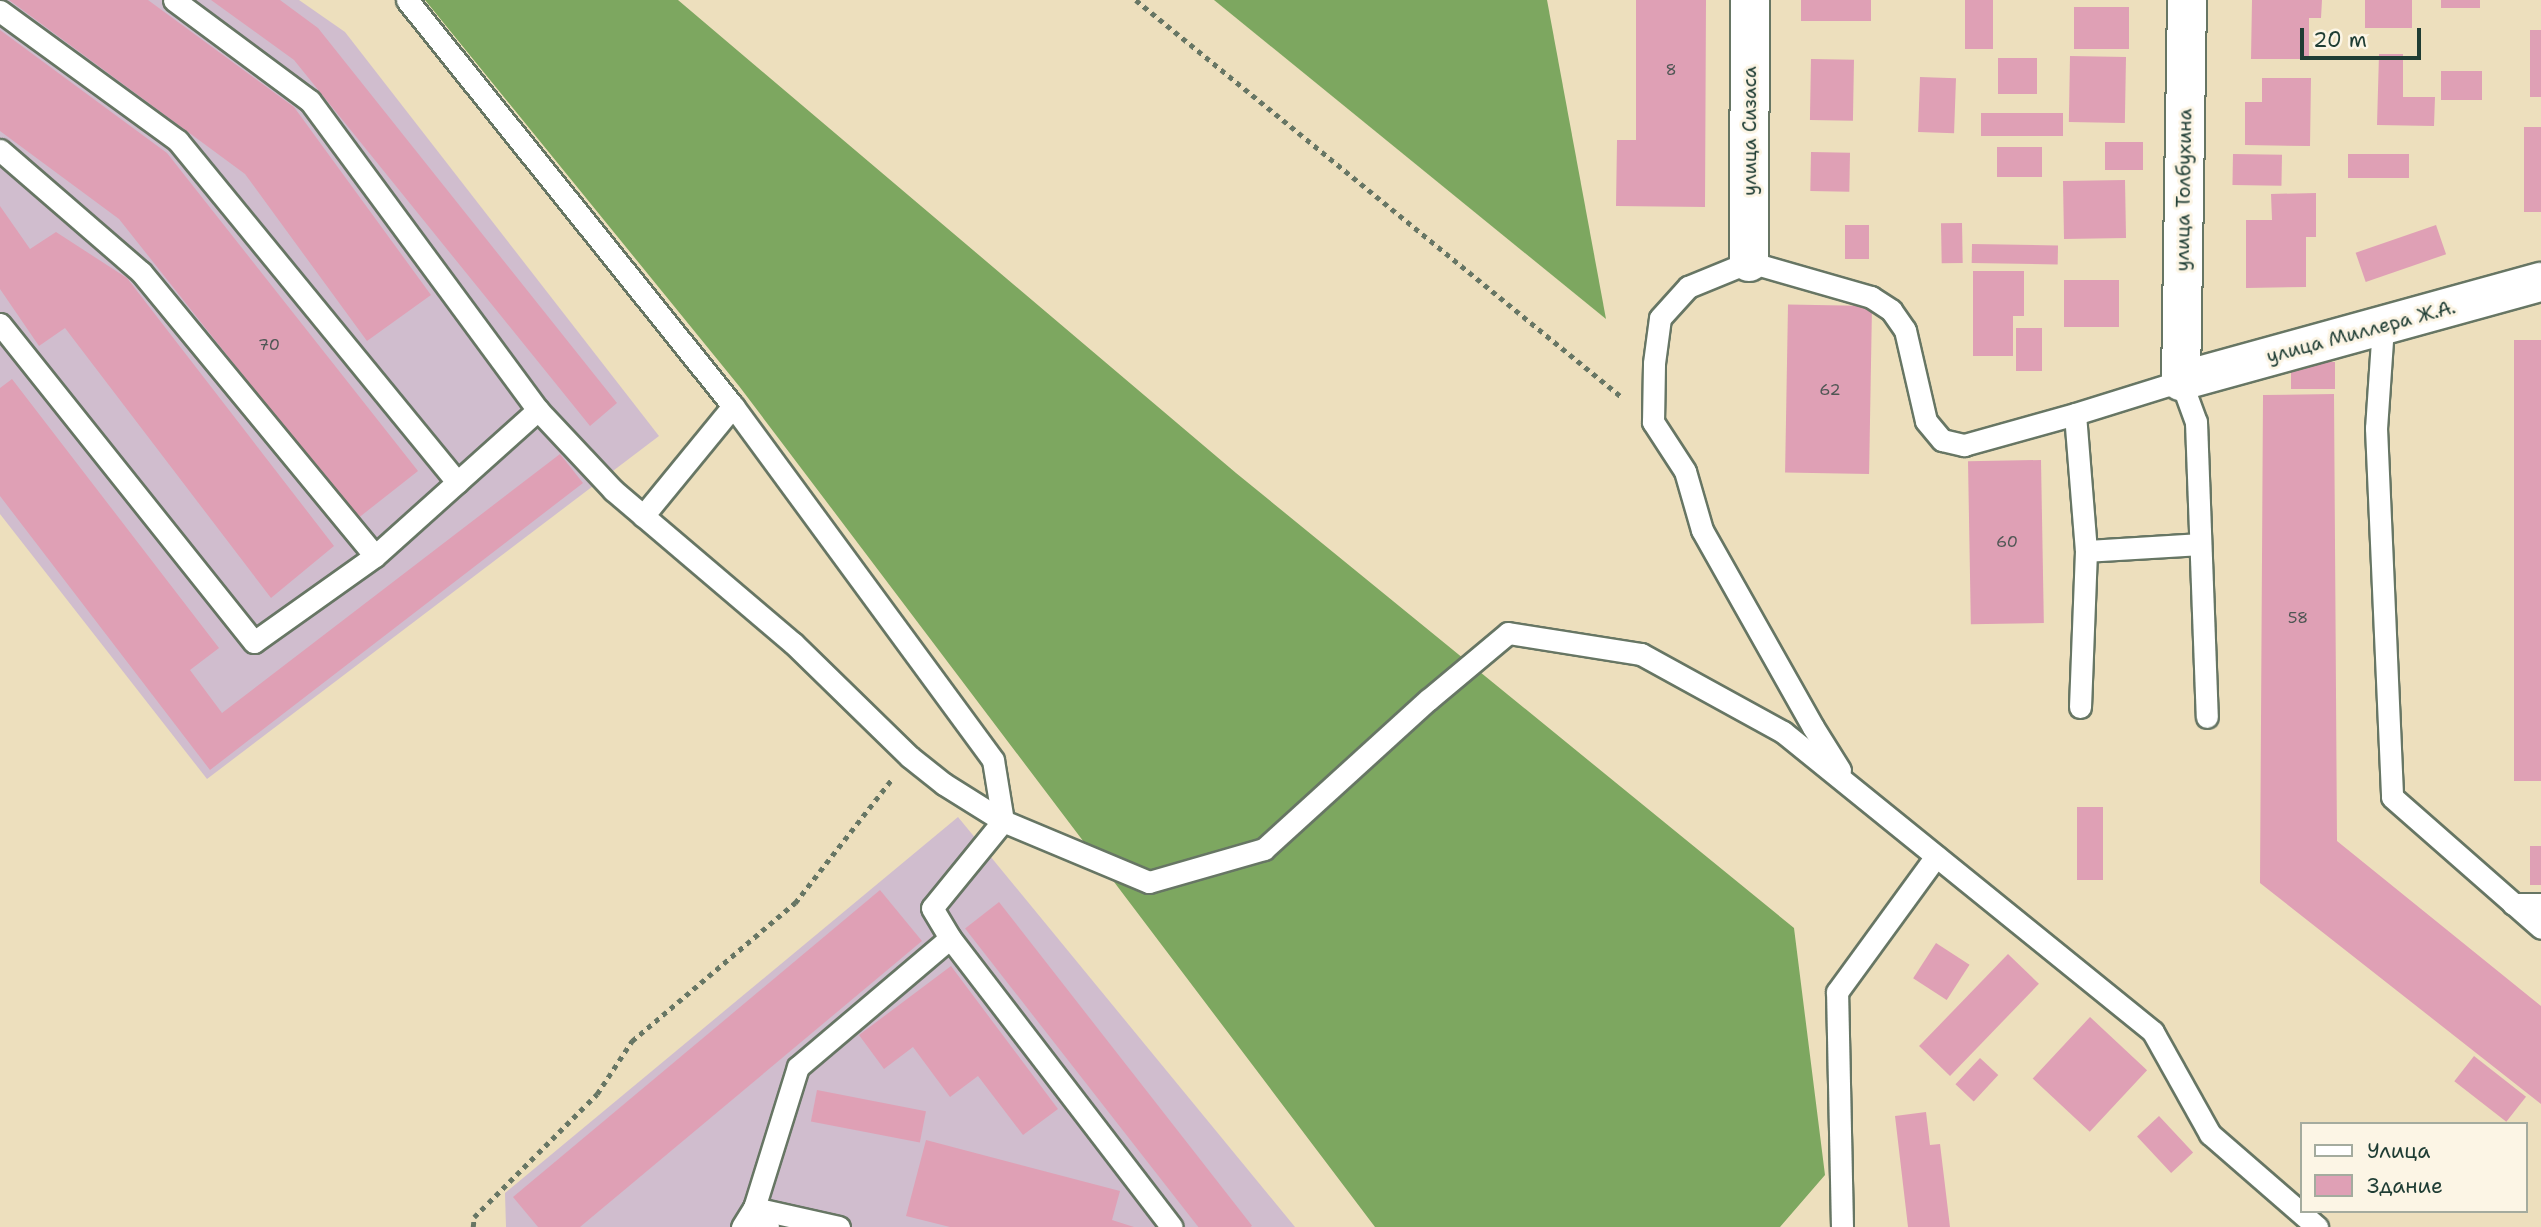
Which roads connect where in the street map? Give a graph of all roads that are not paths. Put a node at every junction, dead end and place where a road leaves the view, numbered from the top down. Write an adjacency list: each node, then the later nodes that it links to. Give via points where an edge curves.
1 (174, 0): 13 (lane, via 310,101)
2 (407, 0): 12 (lane)
3 (1750, 0): 7 (street, улица Сизаса)
4 (2187, 0): 11 (street, улица Толбухина)
5 (0, 11): 15 (lane, via 178,141)
6 (0, 150): 19 (lane, via 141,272)
7 (1749, 262): 14 (lane, via 1871,297 1891,310 1905,330 1926,421 1942,440 1964,445); 22 (lane, via 1688,287 1660,318 1653,422 1685,471 1702,530)
8 (2541, 282): 10 (street, улица Миллера Ж.А.)
9 (0, 324): 19 (lane, via 254,642)
10 (2383, 326): 11 (street, улица Миллера Ж.А.); 25 (lane, via 2376,428 2392,797)
11 (2180, 381): 14 (lane); 17 (lane, via 2196,422)
12 (733, 406): 16 (lane); 23 (lane, via 993,760)
13 (538, 410): 15 (lane); 16 (lane)
14 (2075, 414): 18 (lane)
15 (457, 482): 19 (lane)
16 (643, 516): 23 (lane, via 793,643 910,757)
17 (2199, 544): 18 (lane); 21 (lane)
18 (2086, 551): 20 (lane)
19 (375, 555)
20 (2080, 707)
21 (2207, 717)
22 (1851, 787): 23 (lane, via 1783,732 1641,654 1508,633 1264,849 1149,882); 24 (lane)
23 (1003, 821): 28 (lane, via 932,908)
24 (1936, 856): 30 (lane, via 2153,1032 2210,1134); 36 (lane, via 1837,992)
25 (2513, 904): 26 (lane); 27 (lane)
26 (2541, 904)
27 (2541, 928)
28 (950, 938): 29 (lane, via 798,1067); 35 (lane)
29 (754, 1208): 32 (lane); 33 (lane); 34 (lane)
30 (2300, 1212)
31 (2301, 1213): 37 (lane)
32 (742, 1227)
33 (768, 1227)
34 (839, 1227)
35 (1172, 1227)
36 (1842, 1227)
37 (2317, 1227)

